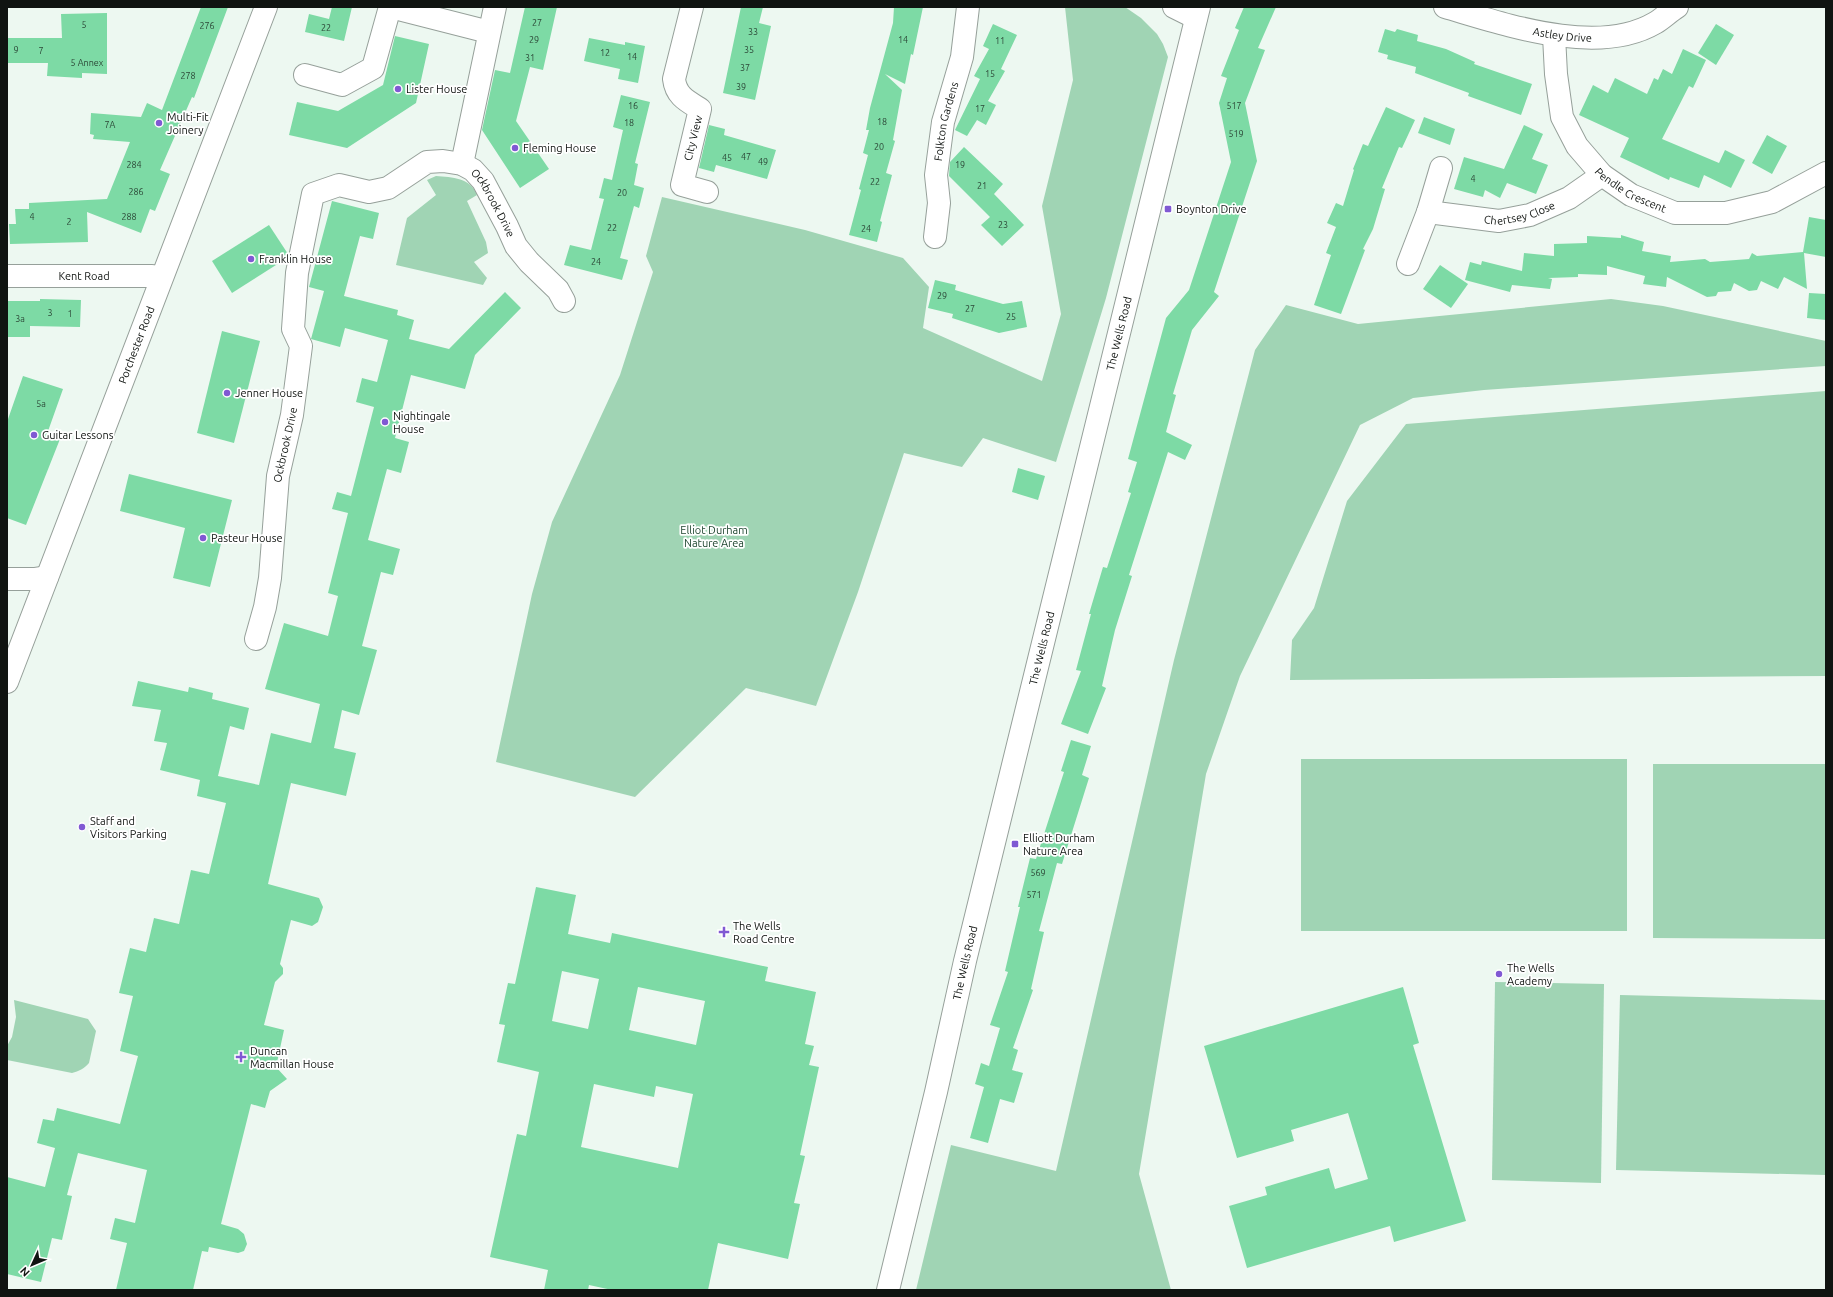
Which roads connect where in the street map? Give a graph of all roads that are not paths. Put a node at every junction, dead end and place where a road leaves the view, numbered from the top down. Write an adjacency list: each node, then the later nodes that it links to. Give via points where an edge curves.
1 (266, 7): 22 (street, Porchester Road)
2 (390, 7): 10 (street); 12 (street, via 373,68 342,85)
3 (495, 7): 10 (street, Ockbrook Drive)
4 (692, 7): 17 (street, City View, via 674,79 675,90 700,109 682,185)
5 (968, 7): 19 (street, Folkton Gardens, via 962,57 943,122 936,175 939,202)
6 (1174, 7): 9 (street)
7 (1444, 7): 11 (street, Astley Drive)
8 (1677, 7): 11 (street, Astley Drive, via 1654,24 1622,36)
9 (1198, 12): 28 (street, The Wells Road, via 966,954)
10 (489, 32): 13 (street, Ockbrook Drive)
11 (1554, 36): 16 (street, Pendle Crescent, via 1562,116 1577,146)
12 (305, 75)
13 (462, 164): 23 (street, Ockbrook Drive, via 473,170 483,181 516,246 558,290); 26 (street, Ockbrook Drive, via 428,162 388,188 369,192 339,185 313,194 297,273 293,329 301,346 292,415 278,476 276,598)
14 (1441, 168): 18 (street)
15 (1826, 173): 16 (street, Pendle Crescent, via 1772,202 1726,213 1675,213 1631,195)
16 (1602, 175): 18 (street, Chertsey Close, via 1569,198 1530,215 1499,222)
17 (707, 192)
18 (1428, 212): 20 (street)
19 (935, 237)
20 (1408, 264)
21 (7, 276): 22 (street, Kent Road)
22 (161, 278): 24 (street, Porchester Road)
23 (564, 302)
24 (47, 577): 25 (street); 27 (street, Porchester Road)
25 (7, 579)
26 (256, 639)
27 (7, 682)
28 (888, 1290)

